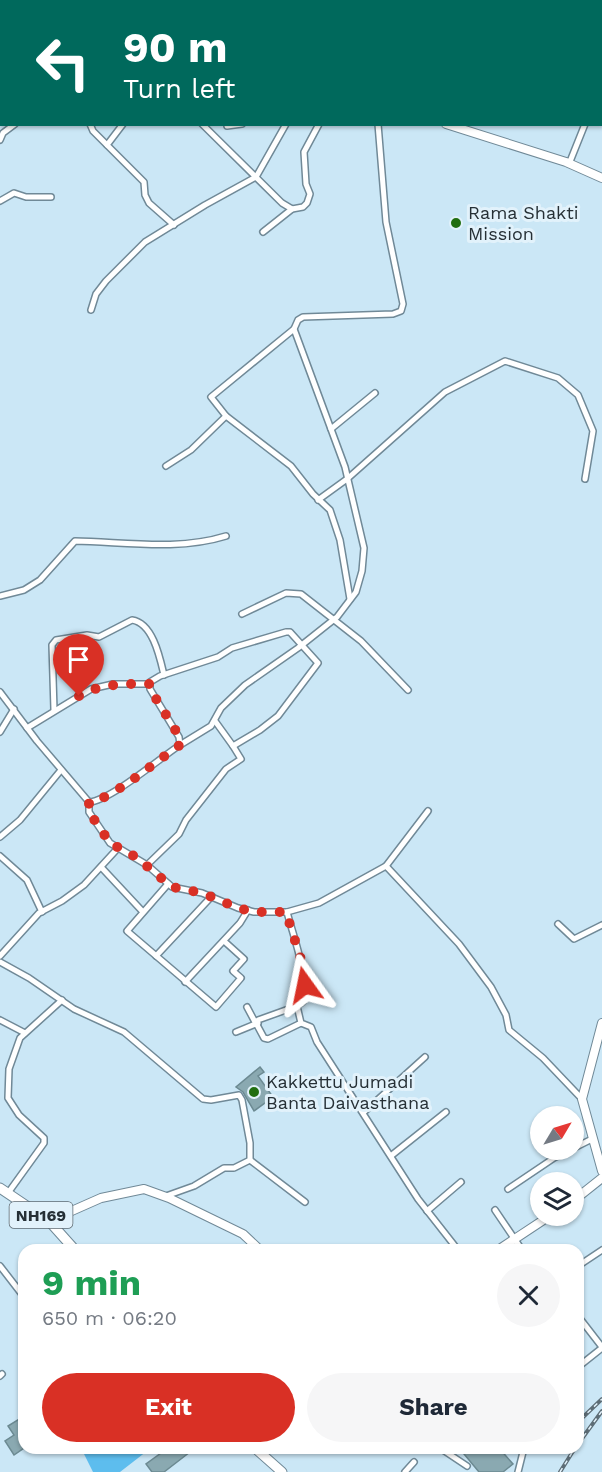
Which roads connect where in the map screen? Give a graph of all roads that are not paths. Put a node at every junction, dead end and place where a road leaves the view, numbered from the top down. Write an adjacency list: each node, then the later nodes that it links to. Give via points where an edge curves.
1 (12, 126): 10 (street)
2 (91, 126): 11 (street)
3 (121, 126): 11 (street)
4 (204, 126): 13 (street)
5 (285, 126): 13 (street)
6 (319, 126): 17 (street, via 304,152 310,194 303,207)
7 (378, 126): 21 (street, via 386,222 402,311 303,317)
8 (452, 126): 12 (street)
9 (584, 126): 12 (street)
10 (0, 141)
11 (107, 145): 18 (street, via 144,182 149,203)
12 (569, 164): 14 (street)
13 (256, 177): 17 (street); 18 (street)
14 (602, 178)
15 (51, 197): 16 (street, via 14,193)
16 (0, 201)
17 (292, 209): 19 (street)
18 (174, 225): 20 (street, via 128,256 96,294)
19 (263, 232)
20 (91, 310)
21 (294, 329): 23 (street, via 212,397); 24 (street)
22 (375, 393): 24 (street)
23 (226, 416): 25 (street, via 191,450); 28 (street, via 291,466)
24 (331, 429): 26 (street)
25 (166, 466)
26 (347, 479): 27 (street, via 445,392 505,361 558,378 578,395 593,431); 28 (street); 31 (street, via 364,548 362,571)
27 (585, 479)
28 (318, 500): 31 (street, via 330,510 340,540)
29 (226, 536): 30 (street, via 195,543 75,541 40,579 24,590)
30 (0, 596)
31 (351, 599): 33 (street)
32 (242, 614): 33 (street, via 286,593 301,594)
33 (332, 621): 34 (street); 37 (street, via 361,641)
34 (303, 645): 35 (street, via 286,632); 41 (street, via 245,686 221,708); 45 (street, via 318,663 310,675 278,716)
35 (164, 675): 36 (street); 40 (street, via 159,653 145,628 136,621 99,637 56,640 52,645)
36 (150, 684): 40 (street, via 113,684 91,689); 44 (street, via 179,736)
37 (408, 690)
38 (0, 692): 39 (street)
39 (14, 709): 42 (street); 43 (street)
40 (54, 710): 42 (street)
41 (214, 721): 44 (street); 45 (street)
42 (27, 728): 46 (street)
43 (0, 732)
44 (180, 745): 47 (street, via 110,795)
45 (233, 746): 54 (street, via 241,759 226,769 174,840)
46 (61, 770): 47 (street); 50 (street)
47 (89, 802): 52 (street, via 89,812 105,837)
48 (428, 811): 55 (street)
49 (0, 827): 50 (street)
50 (7, 830): 51 (street)
51 (0, 837)
52 (118, 848): 54 (street); 56 (street)
53 (0, 856): 60 (street, via 27,880)
54 (147, 865): 57 (street)
55 (386, 866): 62 (street, via 319,903); 80 (street, via 459,944 491,987 506,1015 509,1030 543,1058)
56 (101, 867): 60 (street, via 84,885); 61 (street)
57 (168, 884): 58 (street); 61 (street)
58 (212, 896): 59 (street); 67 (street)
59 (248, 910): 62 (street); 65 (street)
60 (42, 912): 66 (street)
61 (143, 912): 67 (street, via 127,931)
62 (286, 912): 71 (street, via 303,966 303,1002)
63 (558, 924): 64 (street, via 574,939)
64 (602, 925)
65 (224, 941): 69 (street); 69 (street, via 244,959 233,971 241,978 216,1007)
66 (0, 956)
67 (156, 956): 69 (street)
68 (0, 962): 70 (street)
69 (185, 982)
70 (62, 1000): 78 (street); 85 (street, via 124,1032 203,1099 239,1095)
71 (297, 1006): 74 (street); 75 (street)
72 (247, 1007): 74 (street)
73 (0, 1020): 78 (street)
74 (256, 1022): 75 (street, via 268,1039); 77 (street)
75 (301, 1023): 81 (street, via 311,1027)
76 (602, 1023): 80 (street)
77 (236, 1032)
78 (25, 1033): 90 (street, via 9,1069 8,1098 19,1115 45,1138)
79 (425, 1057): 81 (street)
80 (582, 1099): 83 (street)
81 (364, 1112): 84 (street)
82 (446, 1112): 84 (street)
83 (592, 1139): 86 (street); 89 (street, via 554,1158)
84 (392, 1155): 95 (street)
85 (250, 1160): 92 (street); 93 (street)
86 (602, 1172)
87 (602, 1178): 91 (street)
88 (461, 1182): 95 (street)
89 (508, 1189)
90 (4, 1190): 96 (highway, NH169)
91 (584, 1192)
92 (165, 1196): 96 (street, via 136,1189 101,1198); 100 (street, via 243,1234)
93 (305, 1202)
94 (495, 1210): 98 (street)
95 (427, 1211): 101 (street)
96 (49, 1221): 99 (highway, NH169)
97 (534, 1226): 98 (street)
98 (513, 1239): 102 (street); 103 (street)
99 (70, 1244)
100 (254, 1244)
101 (453, 1244)
102 (506, 1244)
103 (517, 1244)
104 (602, 1250): 105 (street)
105 (584, 1262)
106 (0, 1266): 107 (street)
107 (7, 1275): 108 (street); 109 (street)
108 (0, 1280)
109 (18, 1289)
110 (584, 1324): 111 (street)
111 (602, 1347): 112 (street)
112 (584, 1362)
113 (262, 1454): 118 (highway)
114 (449, 1454): 117 (street)
115 (522, 1454): 120 (street)
116 (414, 1462): 119 (street)
117 (466, 1466)
118 (279, 1470)
119 (405, 1472)
120 (518, 1472)

